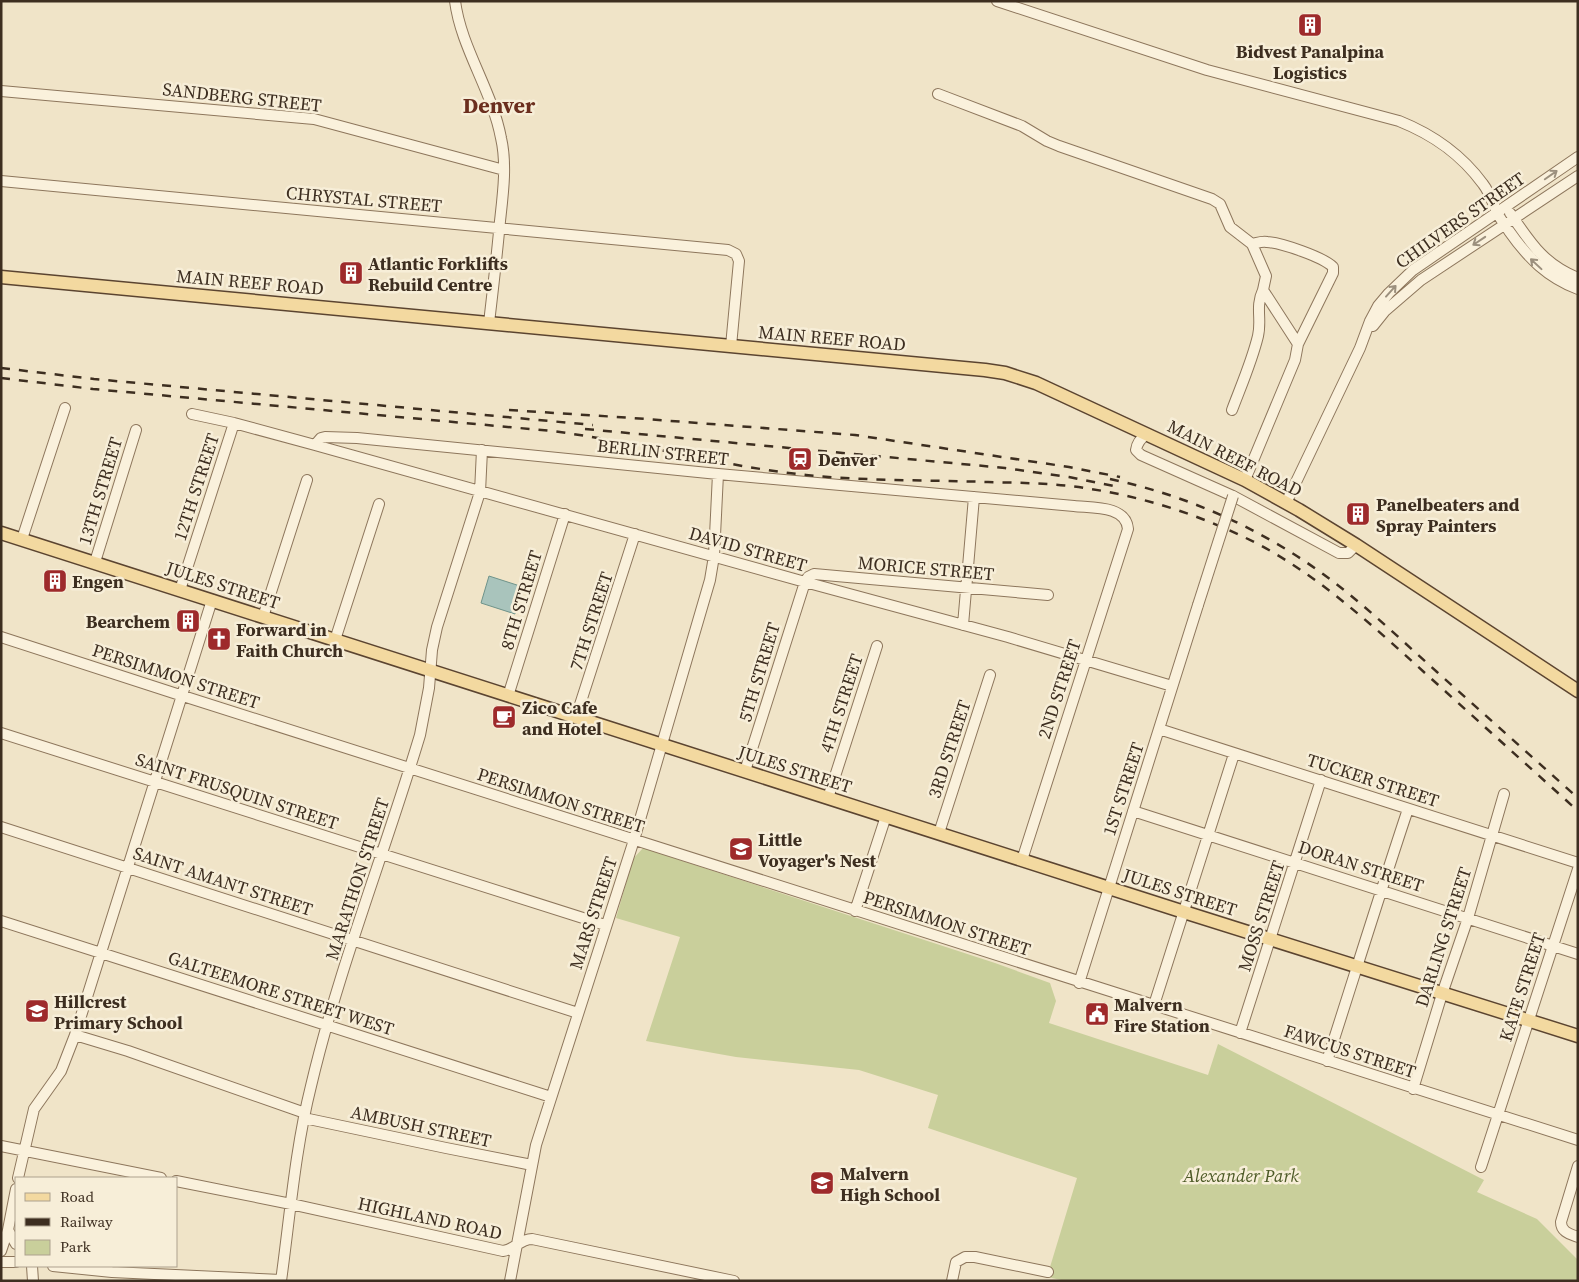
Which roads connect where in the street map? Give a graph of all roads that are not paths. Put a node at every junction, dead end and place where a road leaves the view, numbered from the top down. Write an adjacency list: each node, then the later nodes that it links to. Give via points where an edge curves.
1 (455, 1): 6 (street, via 464,37 490,98 502,138)
2 (997, 1): 9 (street, via 1207,70 1399,121 1446,146 1468,165)
3 (1, 90): 6 (street, SANDBERG STREET, via 314,119)
4 (938, 94): 12 (street, via 1022,126 1059,146 1215,200 1230,227)
5 (1578, 157): 9 (street, CHILVERS STREET, one-way to 5)
6 (504, 170): 11 (street)
7 (1578, 176): 10 (street, CHILVERS STREET)
8 (1, 181): 11 (street, CHRYSTAL STREET)
9 (1501, 210): 10 (street); 20 (street, CHILVERS STREET, one-way to 9, via 1375,312 1395,286 1413,270)
10 (1509, 221): 14 (street, via 1540,254); 15 (street, one-way to 10, via 1556,280 1534,263 1518,244); 20 (street, CHILVERS STREET, one-way to 20, via 1396,300 1379,317)
11 (500, 228): 17 (street); 19 (street, CHRYSTAL STREET, via 724,249 736,254 739,261)
12 (1252, 244): 16 (street, via 1266,276); 18 (street, via 1267,242 1284,246 1333,267)
13 (1, 277): 17 (main road, MAIN REEF ROAD)
14 (1578, 278)
15 (1578, 289)
16 (1263, 290): 18 (street); 22 (street, via 1258,301 1257,339)
17 (489, 323): 19 (main road, MAIN REEF ROAD)
18 (1298, 344): 31 (street, via 1295,360)
19 (731, 346): 26 (main road, MAIN REEF ROAD, via 1000,372 1036,383)
20 (1360, 348): 35 (street, CHILVERS STREET)
21 (66, 408): 41 (street)
22 (1232, 410)
23 (192, 414): 24 (street)
24 (234, 423): 27 (street); 48 (street, 12TH STREET)
25 (136, 430): 44 (street, 13TH STREET)
26 (1147, 434): 31 (main road, MAIN REEF ROAD); 33 (street, via 1137,446 1136,450 1141,455)
27 (315, 446): 28 (street, BERLIN STREET, via 321,438 331,437); 32 (street, DAVID STREET)
28 (482, 450): 29 (street, BERLIN STREET); 32 (street, MARATHON STREET)
29 (718, 474): 34 (street, BERLIN STREET); 43 (street, MARS STREET)
30 (307, 480): 52 (street)
31 (1244, 480): 35 (main road, MAIN REEF ROAD)
32 (480, 492): 37 (street, DAVID STREET); 58 (street, MARATHON STREET, via 437,627)
33 (1233, 496): 42 (street, via 1339,553 1346,554); 60 (street, 1ST STREET, bridge)
34 (974, 497): 38 (street, BERLIN STREET, via 1108,510 1122,516); 47 (street)
35 (1286, 503): 42 (main road, MAIN REEF ROAD)
36 (379, 504): 55 (street)
37 (565, 514): 40 (street, DAVID STREET); 63 (street, 8TH STREET)
38 (1128, 529): 57 (street, 2ND STREET)
39 (1, 533): 41 (main road, JULES STREET)
40 (635, 534): 43 (street, DAVID STREET); 64 (street, 7TH STREET)
41 (22, 539): 44 (main road, JULES STREET)
42 (1356, 545): 61 (main road, MAIN REEF ROAD)
43 (714, 556): 46 (street, DAVID STREET); 67 (street, MARS STREET)
44 (96, 562): 48 (main road, JULES STREET)
45 (845, 577): 46 (street, MORICE STREET, via 814,574); 47 (street, MORICE STREET); 49 (street)
46 (804, 582): 49 (street, DAVID STREET); 70 (street, 5TH STREET)
47 (967, 588): 50 (street, MORICE STREET); 53 (street)
48 (180, 590): 51 (main road, JULES STREET)
49 (844, 592): 53 (street, DAVID STREET)
50 (1048, 595)
51 (212, 600): 52 (main road, JULES STREET); 62 (street)
52 (263, 617): 55 (main road, JULES STREET)
53 (963, 625): 57 (street, DAVID STREET)
54 (1, 637): 62 (street, PERSIMMON STREET)
55 (335, 640): 58 (main road, JULES STREET)
56 (876, 646): 74 (street, 4TH STREET)
57 (1085, 661): 60 (street, DAVID STREET); 84 (street, 2ND STREET)
58 (432, 671): 63 (main road, JULES STREET); 69 (street, MARATHON STREET)
59 (990, 675): 79 (street, 3RD STREET)
60 (1172, 686): 65 (street, 1ST STREET)
61 (1578, 691)
62 (183, 696): 69 (street, PERSIMMON STREET); 72 (street)
63 (508, 696): 64 (main road, JULES STREET)
64 (576, 717): 67 (main road, JULES STREET)
65 (1159, 729): 68 (street, TUCKER STREET); 76 (street, 1ST STREET)
66 (1, 733): 72 (street, SAINT FRUSQUIN STREET)
67 (663, 745): 70 (main road, JULES STREET); 82 (street, MARS STREET)
68 (1234, 754): 71 (street, TUCKER STREET); 80 (street)
69 (410, 768): 82 (street, PERSIMMON STREET); 83 (street, MARATHON STREET)
70 (745, 771): 74 (main road, JULES STREET)
71 (1321, 780): 75 (street, TUCKER STREET); 85 (street, MOSS STREET)
72 (155, 781): 83 (street, SAINT FRUSQUIN STREET); 87 (street)
73 (1504, 794): 81 (street, DARLING STREET)
74 (828, 798): 77 (main road, JULES STREET)
75 (1408, 809): 81 (street, TUCKER STREET); 90 (street)
76 (1133, 811): 80 (street, DORAN STREET); 89 (street, 1ST STREET)
77 (886, 816): 79 (main road, JULES STREET); 91 (street)
78 (1, 828): 87 (street, SAINT AMANT STREET)
79 (939, 833): 84 (main road, JULES STREET)
80 (1209, 835): 85 (street, DORAN STREET); 92 (street)
81 (1491, 835): 86 (street, TUCKER STREET); 93 (street, DARLING STREET)
82 (634, 840): 91 (street, PERSIMMON STREET); 95 (street, MARS STREET)
83 (382, 854): 95 (street, SAINT FRUSQUIN STREET); 97 (street, MARATHON STREET)
84 (1022, 860): 89 (main road, JULES STREET)
85 (1296, 862): 90 (street, DORAN STREET); 96 (street, MOSS STREET)
86 (1578, 863)
87 (128, 868): 97 (street, SAINT AMANT STREET); 99 (street)
88 (1578, 869): 98 (street, KATE STREET)
89 (1108, 887): 92 (main road, JULES STREET); 102 (street, 1ST STREET)
90 (1380, 889): 93 (street, DORAN STREET); 101 (street)
91 (856, 911): 102 (street, PERSIMMON STREET)
92 (1184, 912): 96 (main road, JULES STREET); 105 (street)
93 (1468, 918): 98 (street, DORAN STREET); 104 (street, DARLING STREET)
94 (1, 921): 99 (street, GALTEEMORE STREET WEST)
95 (605, 925): 106 (street, MARS STREET)
96 (1271, 939): 101 (main road, JULES STREET); 109 (street, MOSS STREET)
97 (354, 941): 106 (street, SAINT AMANT STREET); 108 (street, MARATHON STREET)
98 (1553, 946): 100 (street, DORAN STREET); 107 (street, KATE STREET)
99 (101, 953): 108 (street, GALTEEMORE STREET WEST); 110 (street)
100 (1578, 954)
101 (1357, 967): 104 (main road, JULES STREET); 112 (street)
102 (1079, 983): 103 (street, PERSIMMON STREET)
103 (1112, 993): 105 (street, FAWCUS STREET)
104 (1442, 994): 107 (main road, JULES STREET); 113 (street, DARLING STREET)
105 (1154, 1005): 109 (street, FAWCUS STREET)
106 (578, 1013): 114 (street, MARS STREET)
107 (1529, 1021): 111 (main road, JULES STREET); 116 (street, KATE STREET)
108 (327, 1025): 114 (street, GALTEEMORE STREET WEST); 115 (street, MARATHON STREET)
109 (1240, 1033): 112 (street, FAWCUS STREET)
110 (75, 1035): 115 (street, AMBUSH STREET); 119 (street, via 62,1071 34,1109)
111 (1578, 1036)
112 (1327, 1061): 113 (street, FAWCUS STREET)
113 (1413, 1089): 116 (street, FAWCUS STREET)
114 (551, 1098): 120 (street, MARS STREET)
115 (305, 1115): 120 (street, AMBUSH STREET); 127 (street, MARATHON STREET)
116 (1498, 1116): 117 (street, FAWCUS STREET); 122 (street, KATE STREET)
117 (1578, 1140)
118 (1, 1146): 119 (street)
119 (24, 1150): 123 (street); 124 (street)
120 (532, 1165): 131 (street, MARS STREET)
121 (1578, 1166): 129 (street, via 1561,1227)
122 (1481, 1167)
123 (18, 1177)
124 (156, 1177)
125 (178, 1181): 127 (street, HIGHLAND ROAD)
126 (15, 1194): 128 (street)
127 (291, 1204): 131 (street, HIGHLAND ROAD, via 503,1252); 138 (street, MARATHON STREET)
128 (8, 1230): 130 (street); 132 (street)
129 (1578, 1237)
130 (15, 1242)
131 (517, 1244): 140 (street, MARS STREET); 141 (street, HIGHLAND ROAD, via 528,1239 540,1240)
132 (1, 1251)
133 (1, 1262): 134 (street)
134 (15, 1262)
135 (32, 1267): 139 (street)
136 (63, 1267): 138 (street)
137 (1048, 1272): 142 (street, via 965,1257 956,1262)
138 (281, 1280)
139 (33, 1281)
140 (510, 1281)
141 (734, 1281)
142 (952, 1281)

